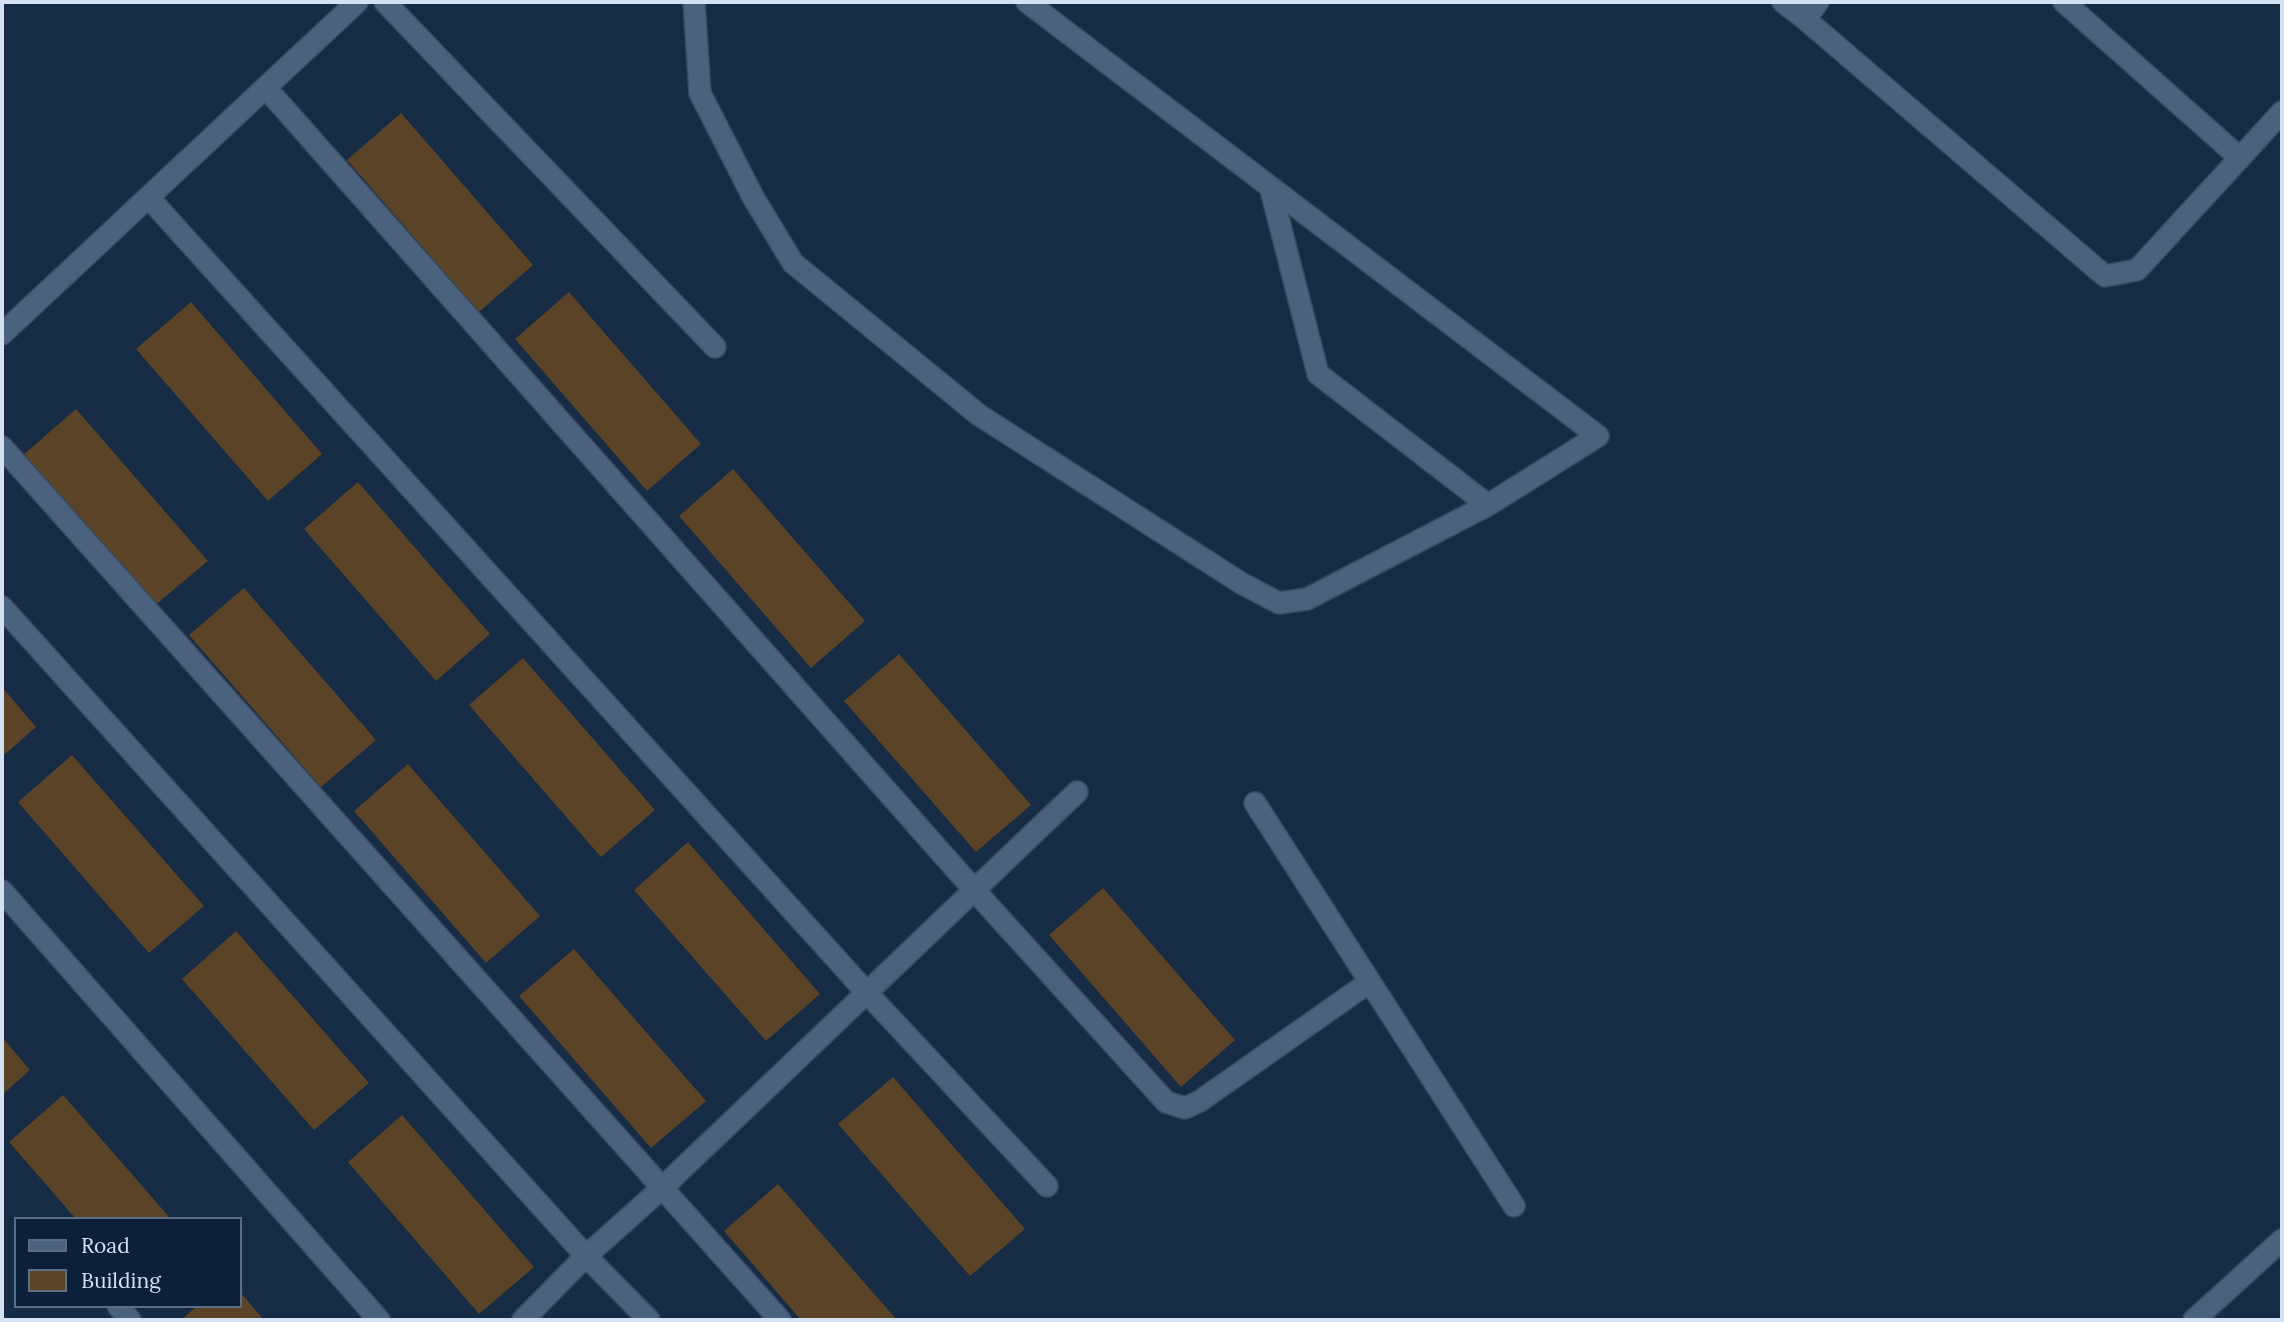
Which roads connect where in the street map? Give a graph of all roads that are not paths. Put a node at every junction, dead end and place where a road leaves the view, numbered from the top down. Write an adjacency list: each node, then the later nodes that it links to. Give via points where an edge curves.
1 (357, 2): 8 (street)
2 (385, 2): 14 (street)
3 (694, 2): 16 (street, via 700,93 793,263 979,415 1241,583 1279,603 1307,599)
4 (1027, 2): 11 (street)
5 (1783, 2): 7 (street)
6 (2064, 2): 10 (street)
7 (1812, 10): 10 (street, via 2105,276 2137,270)
8 (266, 88): 12 (street); 21 (street)
9 (2282, 112): 10 (street)
10 (2240, 158)
11 (1272, 190): 16 (street, via 1318,374); 16 (street, via 1598,436)
12 (149, 198): 13 (street); 23 (street)
13 (2, 334)
14 (715, 347)
15 (2, 447): 25 (street)
16 (1488, 505)
17 (2, 607): 28 (street)
18 (1077, 792): 21 (street)
19 (1255, 803): 22 (street)
20 (2, 891): 29 (street)
21 (976, 892): 22 (street, via 1166,1102 1185,1108); 23 (street)
22 (1368, 983): 26 (street)
23 (868, 994): 24 (street); 25 (street)
24 (1047, 1186)
25 (662, 1188): 28 (street); 32 (street)
26 (1514, 1206)
27 (2282, 1240): 33 (street)
28 (586, 1256): 30 (street); 31 (street)
29 (379, 1320)
30 (523, 1320)
31 (649, 1320)
32 (780, 1320)
33 (2193, 1320)

